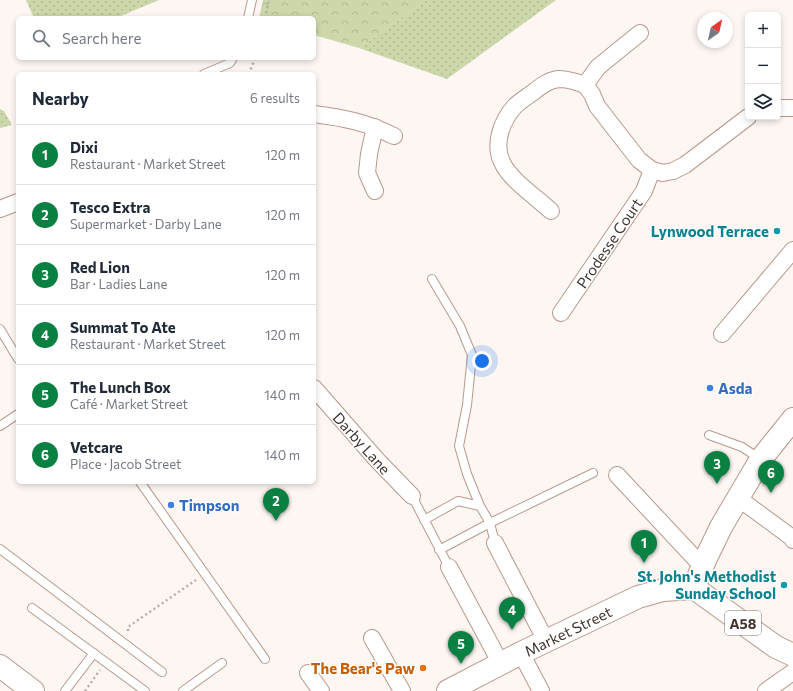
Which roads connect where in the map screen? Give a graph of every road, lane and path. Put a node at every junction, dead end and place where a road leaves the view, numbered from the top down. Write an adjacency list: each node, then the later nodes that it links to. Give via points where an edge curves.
1 (252, 0): 3 (lane)
2 (269, 0): 4 (path)
3 (248, 16)
4 (265, 16)
5 (640, 33): 10 (street, via 622,53 598,67)
6 (232, 60): 8 (lane)
7 (254, 60): 9 (path)
8 (209, 72)
9 (250, 72)
10 (585, 85): 17 (street, via 616,132 639,160); 21 (street, via 558,79 545,83 515,106 506,118 500,133 498,148 502,162 510,174 532,188)
11 (781, 108): 12 (street)
12 (793, 108)
13 (316, 114): 15 (street, via 348,119)
14 (745, 119): 17 (street, via 685,165 663,173)
15 (376, 127): 16 (street); 18 (street, via 367,173)
16 (394, 136)
17 (652, 170): 24 (street, Prodesse Court, via 644,191)
18 (375, 191)
19 (16, 203): 20 (street)
20 (0, 209)
21 (552, 211)
22 (793, 250): 26 (street)
23 (432, 279): 39 (lane, via 460,326 472,355 467,405 459,446)
24 (562, 313)
25 (0, 329): 27 (lane)
26 (722, 334)
27 (16, 356)
28 (316, 390): 37 (street, Darby Lane)
29 (16, 415): 31 (lane)
30 (793, 418): 33 (main road)
31 (0, 426)
32 (709, 435): 33 (lane, via 742,447)
33 (761, 459): 38 (main road)
34 (592, 473): 41 (lane)
35 (617, 475): 46 (street)
36 (141, 484): 57 (lane)
37 (412, 496): 40 (lane)
38 (738, 498): 42 (street); 46 (main road)
39 (480, 506): 40 (lane, via 458,501); 41 (lane)
40 (424, 520): 45 (lane)
41 (490, 523): 43 (lane); 45 (lane)
42 (792, 537)
43 (495, 543): 53 (street)
44 (0, 549): 61 (lane)
45 (439, 550): 47 (lane)
46 (702, 566): 49 (main road)
47 (449, 567): 59 (street)
48 (196, 580): 51 (path, via 128,627)
49 (694, 588): 53 (main road, Market Street, via 663,590 644,595); 56 (main road, A58, via 776,647)
50 (32, 608): 54 (lane)
51 (128, 632)
52 (372, 638): 69 (street)
53 (546, 641): 55 (main road, Market Street)
54 (94, 653): 65 (lane); 66 (lane)
55 (521, 653): 59 (main road, Market Street); 71 (street)
56 (793, 655)
57 (265, 658)
58 (222, 663): 67 (lane)
59 (501, 664): 70 (main road, Market Street)
60 (0, 666): 64 (main road)
61 (162, 672)
62 (793, 672): 72 (street)
63 (308, 673): 68 (street)
64 (33, 691)
65 (66, 691)
66 (145, 691)
67 (183, 691)
68 (321, 691)
69 (402, 691)
70 (448, 691)
71 (541, 691)
72 (766, 691)

